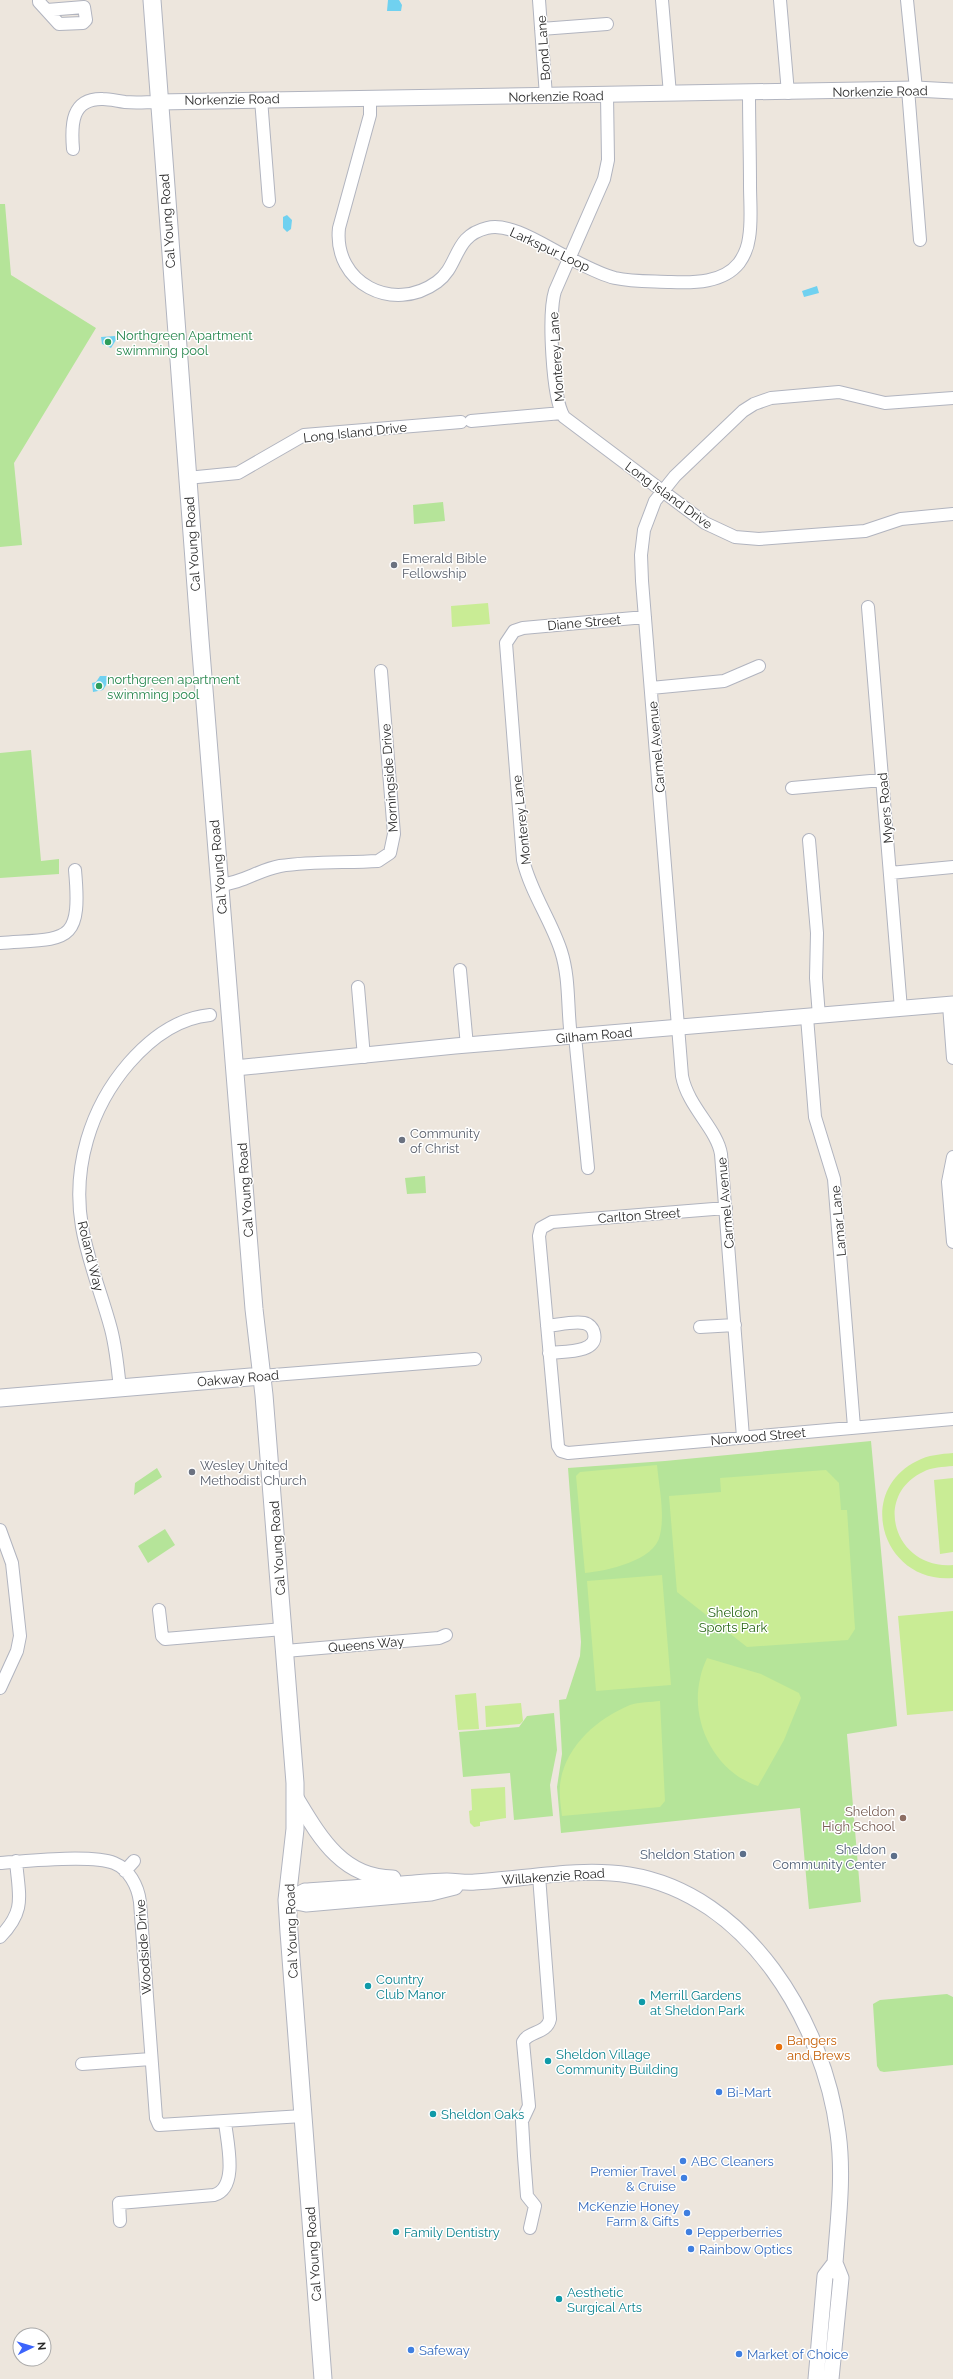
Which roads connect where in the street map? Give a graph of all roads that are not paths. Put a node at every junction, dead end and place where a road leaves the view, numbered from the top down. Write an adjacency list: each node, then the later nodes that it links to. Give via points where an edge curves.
1 (39, 0): 7 (street)
2 (152, 0): 19 (main road, Cal Young Road)
3 (539, 0): 9 (street, Bond Lane)
4 (662, 0): 14 (street)
5 (780, 0): 13 (street)
6 (907, 0): 10 (street)
7 (47, 10)
8 (607, 24): 9 (street)
9 (541, 29): 16 (street, Bond Lane)
10 (912, 89): 12 (street, Norkenzie Road); 13 (street, Norkenzie Road); 22 (street)
11 (749, 92): 13 (street, Norkenzie Road); 14 (street, Norkenzie Road); 23 (street, Larkspur Loop, via 749,239 736,266 725,274 702,282 633,280 608,276)
12 (953, 92)
13 (788, 93)
14 (670, 94): 15 (street, Norkenzie Road)
15 (607, 95): 16 (street, Norkenzie Road); 23 (street, Monterey Lane, via 608,160 604,179)
16 (546, 96): 17 (street, Norkenzie Road)
17 (370, 98): 18 (street, Norkenzie Road); 23 (street, Larkspur Loop, via 370,115 338,234 340,255 356,279 374,290 387,293 412,292 425,288 445,274 457,249 467,237 491,227 512,230)
18 (261, 99): 19 (street, Norkenzie Road); 21 (street)
19 (159, 102): 20 (street, via 103,99 86,104 76,112 73,120); 26 (main road, Cal Young Road)
20 (73, 148)
21 (269, 201)
22 (920, 240)
23 (569, 258): 25 (street, Monterey Lane, via 555,291 551,314 557,398)
24 (953, 398): 27 (street, Carmel Avenue, via 885,403 839,392 766,398 743,411)
25 (562, 413): 26 (street, Long Island Drive, via 304,435 238,474); 27 (street, Long Island Drive, via 571,423)
26 (187, 478): 41 (main road, Cal Young Road)
27 (663, 491): 28 (street, Long Island Drive, via 711,527 735,537 752,539 865,531 900,519); 30 (street, Carmel Avenue, via 647,519 642,542 641,568)
28 (953, 514)
29 (868, 607): 35 (street, Myers Road)
30 (645, 617): 31 (street, Diane Street); 34 (street, Carmel Avenue)
31 (523, 628): 50 (street, Monterey Lane, via 514,631 506,643 522,846 531,886 565,964)
32 (759, 666): 34 (street, via 724,681)
33 (381, 671): 41 (street, Morningside Drive, via 394,834 390,853 378,860 280,866 238,883)
34 (651, 688): 49 (street, Carmel Avenue)
35 (882, 780): 36 (street); 40 (street, Myers Road)
36 (792, 788)
37 (809, 840): 48 (street, Lamar Lane, via 817,933)
38 (953, 867): 40 (street)
39 (75, 870): 42 (street, via 78,908 76,918 68,931 56,938)
40 (890, 873): 46 (street, Myers Road)
41 (220, 885): 54 (main road, Cal Young Road)
42 (0, 943)
43 (460, 970): 51 (street)
44 (358, 987): 52 (street)
45 (951, 1005): 46 (street, Gilham Road); 53 (street)
46 (901, 1009): 48 (street, Gilham Road)
47 (210, 1015): 65 (street, Roland Way, via 195,1017 174,1025 160,1034 132,1060 100,1105 90,1127 85,1147 79,1187 82,1226 113,1337)
48 (813, 1017): 49 (street, Gilham Road); 68 (street, Lamar Lane, via 815,1117 834,1179)
49 (679, 1028): 50 (street, Gilham Road); 57 (street, Carmel Avenue, via 683,1083 690,1100 721,1151)
50 (573, 1036): 51 (street, Gilham Road); 56 (street, Monterey Lane)
51 (467, 1046): 52 (street, Gilham Road)
52 (364, 1057): 54 (street, Gilham Road)
53 (953, 1058)
54 (235, 1068): 64 (main road, Cal Young Road)
55 (953, 1157): 58 (street, via 948,1182)
56 (588, 1168)
57 (726, 1208): 59 (street, Carmel Avenue); 60 (street, Carlton Street, via 552,1222 542,1226 539,1236)
58 (953, 1242)
59 (734, 1325): 61 (street); 69 (street, Carmel Avenue)
60 (547, 1326): 62 (street); 62 (street, via 585,1323 592,1328 595,1336 592,1344 584,1349)
61 (700, 1327)
62 (549, 1353): 69 (street, Norwood Street, via 558,1446 563,1452)
63 (475, 1359): 64 (street, Oakway Road)
64 (261, 1376): 65 (main road, Oakway Road); 72 (main road, Cal Young Road)
65 (120, 1389): 66 (main road, Oakway Road)
66 (0, 1398)
67 (953, 1419): 68 (street, Norwood Street)
68 (854, 1427): 69 (street, Norwood Street)
69 (743, 1437)
70 (0, 1530): 75 (street, via 12,1563 20,1636 18,1651)
71 (159, 1610): 72 (street, via 162,1636 165,1639)
72 (283, 1629): 74 (main road, Cal Young Road)
73 (446, 1635): 74 (street, Queens Way, via 439,1638)
74 (285, 1651): 76 (main road, Cal Young Road)
75 (0, 1688)
76 (296, 1798): 82 (street, via 327,1846 356,1870 389,1878 431,1878); 84 (main road, Cal Young Road)
77 (16, 1861): 79 (street, Woodside Drive); 80 (street, Woodside Drive, via 98,1860 114,1863); 85 (street, via 20,1902 18,1914)
78 (134, 1861): 80 (street)
79 (0, 1863)
80 (125, 1871): 86 (street, Woodside Drive, via 135,1883 140,1897)
81 (539, 1876): 83 (street, Willakenzie Road); 91 (street, via 550,2019 542,2031 523,2040 529,2106 522,2124 527,2196 535,2206); 92 (street, Willakenzie Road, via 611,1872 646,1878 669,1886 690,1895 716,1912 741,1934 768,1966 789,1995 805,2024 823,2068 835,2112 840,2164)
82 (446, 1881): 83 (street, Willakenzie Road); 84 (street, Willakenzie Road, via 305,1891)
83 (473, 1882): 84 (street, Willakenzie Road, via 431,1893 306,1904)
84 (287, 1900): 88 (main road, Cal Young Road)
85 (0, 1937)
86 (151, 2059): 87 (street); 89 (street, Woodside Drive, via 156,2118 159,2125)
87 (82, 2064)
88 (303, 2116): 89 (street, Woodside Drive); 93 (main road, Cal Young Road)
89 (225, 2122): 90 (street, via 229,2179 221,2192 214,2195 118,2197)
90 (120, 2221)
91 (530, 2228)
92 (835, 2263): 94 (street, Willakenzie Road, via 825,2276); 95 (street, Willakenzie Road, via 841,2278)
93 (323, 2379)
94 (816, 2379)
95 (831, 2379)

